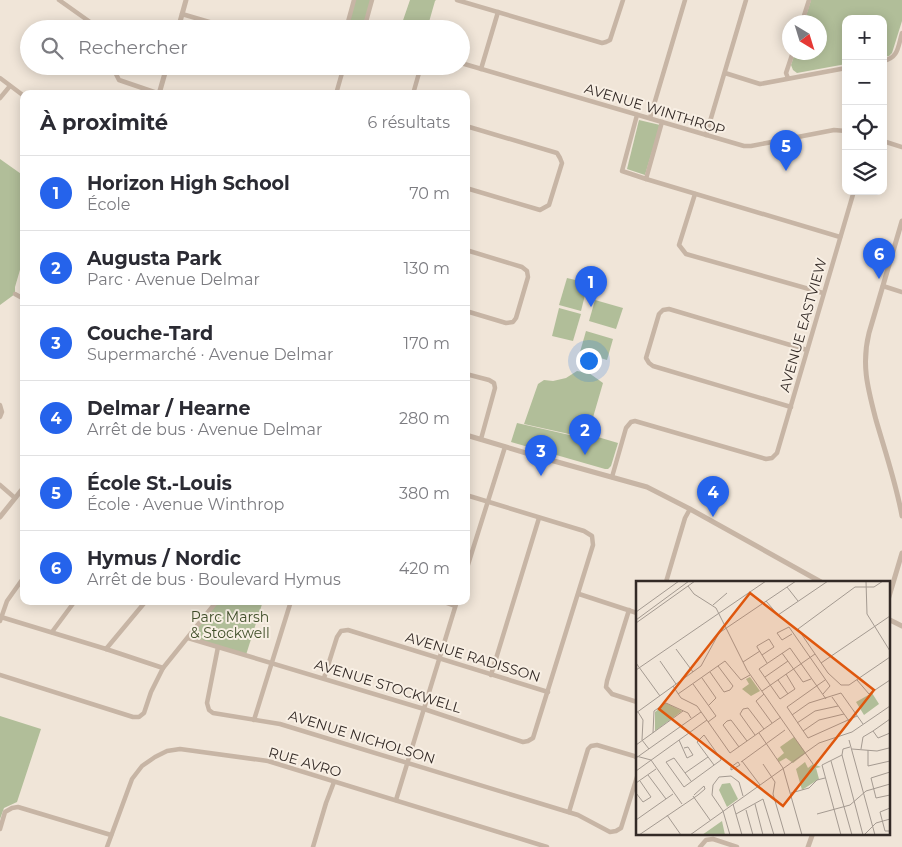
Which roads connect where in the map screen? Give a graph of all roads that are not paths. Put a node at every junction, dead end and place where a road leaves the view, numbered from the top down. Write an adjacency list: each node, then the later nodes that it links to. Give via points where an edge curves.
1 (60, 0): 13 (street)
2 (186, 0): 11 (street)
3 (354, 0): 16 (street)
4 (372, 0): 17 (street)
5 (457, 0): 10 (street)
6 (623, 0): 10 (street, via 610,40 602,43)
7 (685, 0): 39 (street)
8 (746, 0): 24 (street)
9 (809, 0): 12 (street)
10 (498, 12): 22 (street)
11 (182, 14): 14 (street); 15 (street)
12 (804, 15)
13 (87, 20)
14 (180, 20)
15 (203, 20)
16 (348, 20)
17 (366, 20)
18 (902, 33): 20 (street, via 894,57)
19 (790, 60): 30 (street, via 786,73)
20 (887, 60)
21 (470, 65): 22 (street, AVENUE WINTHROP)
22 (481, 68): 38 (street, AVENUE WINTHROP)
23 (842, 69): 30 (street)
24 (725, 73): 30 (street, via 760,84); 43 (street)
25 (116, 75): 32 (street, via 119,80)
26 (164, 75): 33 (street)
27 (341, 75): 34 (street)
28 (419, 75): 35 (street)
29 (0, 78): 31 (street)
30 (788, 78)
31 (10, 86): 36 (street); 37 (street)
32 (150, 90)
33 (160, 90)
34 (337, 90)
35 (414, 90)
36 (20, 93)
37 (0, 98)
38 (637, 115): 39 (street, AVENUE WINTHROP); 46 (street, via 622,171)
39 (650, 118): 40 (street, AVENUE WINTHROP)
40 (662, 122): 43 (street, AVENUE WINTHROP); 46 (street)
41 (470, 127): 47 (street, via 557,153 562,163 549,205 540,210)
42 (842, 131): 43 (street, AVENUE WINTHROP, via 751,146)
43 (706, 136)
44 (887, 142): 45 (street)
45 (902, 147)
46 (646, 179): 48 (street)
47 (470, 189)
48 (695, 194): 51 (street); 55 (street, via 679,245 686,254)
49 (853, 195): 51 (street, AVENUE EASTVIEW)
50 (902, 221): 53 (street)
51 (840, 237): 55 (street, AVENUE EASTVIEW)
52 (470, 251): 58 (street, via 522,267 528,277 513,322 506,323)
53 (882, 286): 54 (street); 74 (street, via 867,342 865,371)
54 (902, 292)
55 (823, 293): 59 (street, AVENUE EASTVIEW)
56 (16, 294): 57 (street)
57 (20, 296)
58 (470, 312)
59 (807, 350): 62 (street, AVENUE EASTVIEW); 62 (street, via 669,309 659,314 651,339 646,358 653,366)
60 (470, 375): 65 (street, via 489,380 495,388)
61 (0, 405): 63 (street)
62 (791, 407): 67 (street, AVENUE EASTVIEW, via 777,453 766,459 631,422 626,428)
63 (0, 417)
64 (470, 436): 65 (street)
65 (481, 439): 66 (street)
66 (505, 447): 67 (street); 72 (street)
67 (612, 477): 73 (street, via 647,487)
68 (0, 485): 71 (street)
69 (20, 491): 71 (street)
70 (470, 496): 72 (street)
71 (15, 498): 75 (street)
72 (488, 502): 76 (street); 77 (street)
73 (690, 509): 79 (street); 80 (street)
74 (902, 516)
75 (0, 517)
76 (539, 518): 82 (street, AVENUE RADISSON, via 592,536 593,545); 102 (street)
77 (470, 550)
78 (902, 554): 83 (street)
79 (666, 581)
80 (819, 581)
81 (20, 582): 91 (street, via 7,600)
82 (579, 594): 89 (street); 104 (street, AVENUE RADISSON)
83 (890, 594)
84 (72, 605): 94 (street)
85 (143, 605): 97 (street)
86 (214, 605): 95 (street)
87 (290, 605): 99 (street)
88 (456, 605): 98 (street)
89 (629, 610): 90 (street); 105 (street, via 606,687 612,694)
90 (636, 613)
91 (1, 619): 94 (street)
92 (890, 619): 93 (street)
93 (902, 626)
94 (52, 632): 97 (street)
95 (188, 638): 96 (street, AVENUE STOCKWELL); 100 (street)
96 (218, 647): 99 (street, AVENUE STOCKWELL); 107 (street, AVENUE NICHOLSON, via 207,703 209,710)
97 (106, 649): 100 (street)
98 (438, 658): 102 (street, AVENUE RADISSON); 103 (street, AVENUE RADISSON, via 348,630 341,631); 106 (street)
99 (271, 663): 103 (street, AVENUE STOCKWELL); 107 (street)
100 (163, 668): 101 (street, via 144,713 139,717)
101 (0, 675)
102 (491, 675): 104 (street, AVENUE RADISSON)
103 (324, 678): 106 (street, AVENUE STOCKWELL)
104 (548, 692): 106 (street, AVENUE STOCKWELL, via 532,738 523,742)
105 (636, 702)
106 (424, 708): 109 (street)
107 (254, 720): 109 (street, AVENUE NICHOLSON, via 280,724)
108 (636, 757): 113 (street, via 591,746)
109 (407, 762): 112 (street); 113 (street, AVENUE NICHOLSON)
110 (636, 779): 113 (street, AVENUE NICHOLSON, via 621,828 616,831 610,832)
111 (334, 782): 112 (street, RUE AVRO); 116 (street, RUE AVRO, via 268,761 180,749 167,751 142,766 132,779); 118 (street)
112 (396, 800): 119 (street, RUE AVRO)
113 (569, 812)
114 (0, 830): 116 (street, via 5,812 18,807)
115 (813, 834): 122 (street)
116 (111, 835): 117 (street, RUE AVRO)
117 (107, 847)
118 (312, 847)
119 (547, 847)
120 (700, 847): 121 (street, via 706,840 713,839)
121 (737, 847)
122 (808, 847)

